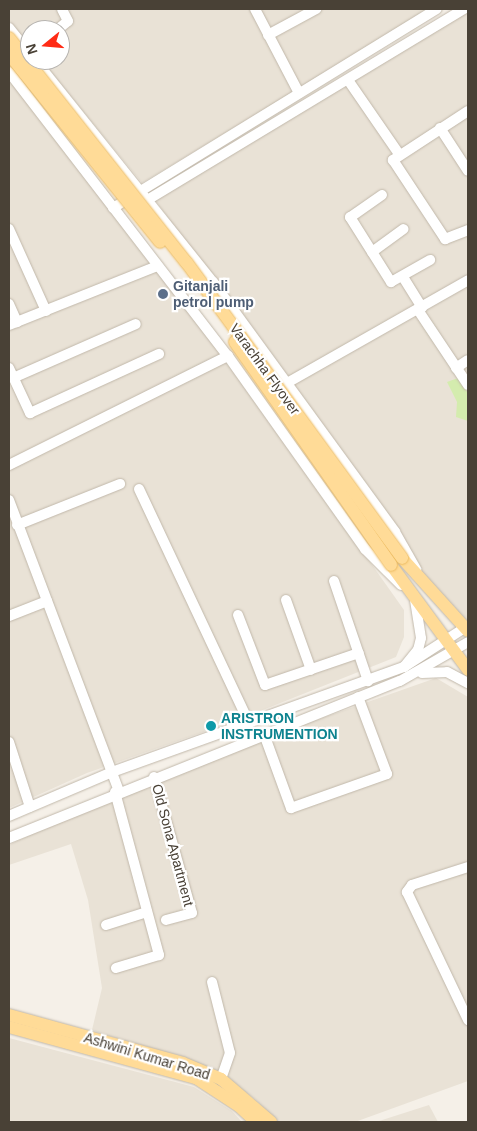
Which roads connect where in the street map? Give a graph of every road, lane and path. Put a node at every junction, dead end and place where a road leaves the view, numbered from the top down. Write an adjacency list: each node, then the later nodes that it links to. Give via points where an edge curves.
1 (255, 9): 6 (street)
2 (316, 9): 6 (street)
3 (438, 9): 13 (street)
4 (464, 9): 12 (street)
5 (9, 28): 8 (street)
6 (268, 35): 13 (street)
7 (9, 38): 51 (main road, Varachha Flyover, bridge, via 187,263)
8 (20, 41)
9 (9, 54): 52 (main road, Varachha Flyover, bridge, via 194,284)
10 (43, 70): 18 (street)
11 (9, 72): 21 (street)
12 (348, 80): 16 (street); 20 (street)
13 (299, 93): 18 (street)
14 (468, 110): 15 (street)
15 (440, 128): 16 (street); 17 (street)
16 (399, 154): 25 (street, via 394,163 445,239)
17 (468, 171)
18 (141, 189): 20 (street); 21 (street)
19 (382, 195): 26 (street, via 350,216)
20 (149, 199): 22 (street); 42 (street)
21 (113, 208): 22 (street)
22 (120, 216): 28 (street)
23 (9, 229): 33 (street)
24 (404, 229): 26 (street)
25 (468, 230)
26 (372, 252): 29 (street, via 390,282)
27 (430, 260): 29 (street)
28 (157, 266): 33 (street); 37 (street)
29 (403, 277): 32 (street)
30 (468, 280): 32 (street)
31 (9, 304): 34 (street)
32 (420, 309): 40 (street); 42 (street)
33 (46, 311): 34 (street)
34 (13, 324)
35 (136, 324): 41 (street)
36 (159, 354): 41 (street, via 30,413)
37 (228, 356): 44 (street); 45 (street)
38 (468, 360): 40 (street)
39 (9, 368): 41 (street)
40 (456, 368): 43 (street)
41 (13, 378)
42 (285, 384): 44 (street); 51 (street, via 395,532)
43 (468, 385)
44 (260, 401): 52 (street, via 365,549)
45 (9, 465)
46 (120, 484): 49 (street)
47 (139, 489): 68 (street)
48 (9, 500): 49 (street)
49 (17, 525): 54 (street)
50 (334, 580): 60 (street)
51 (424, 585): 57 (main road, Varachha Flyover)
52 (412, 594): 59 (main road, Varachha Flyover); 61 (street, via 421,621 421,638 418,650)
53 (286, 600): 62 (street)
54 (47, 601): 56 (street); 71 (street)
55 (238, 615): 62 (street, via 264,684)
56 (9, 616)
57 (467, 629): 59 (street)
58 (468, 642): 59 (street)
59 (450, 647): 61 (street); 63 (main road, Varachha Flyover); 64 (street)
60 (359, 653): 62 (street); 65 (street)
61 (404, 667): 65 (street)
62 (311, 670)
63 (468, 670)
64 (416, 674): 66 (street, via 447,672); 67 (street)
65 (368, 681): 68 (street)
66 (468, 683)
67 (358, 697): 69 (street); 69 (street, via 386,774 291,808)
68 (249, 723): 71 (street)
69 (264, 734): 72 (street)
70 (9, 742): 74 (street)
71 (112, 772): 73 (street); 74 (street)
72 (154, 777): 73 (street); 79 (street, Old Sona Apartment, via 192,913)
73 (117, 792): 76 (street); 78 (street)
74 (30, 807): 75 (street)
75 (9, 816)
76 (9, 838)
77 (468, 867): 84 (street, via 412,885 407,892)
78 (147, 912): 80 (street); 81 (street, via 159,955)
79 (166, 920)
80 (106, 925)
81 (116, 968)
82 (212, 982): 86 (street, via 230,1052)
83 (9, 1015): 86 (main road, Ashwini Kumar Road, via 183,1063)
84 (468, 1020)
85 (9, 1027): 87 (main road, Ashwini Kumar Road, via 196,1078)
86 (221, 1079): 87 (main road, Ashwini Kumar Road)
87 (243, 1102): 88 (main road, Ashwini Kumar Road); 89 (main road, Ashwini Kumar Road)
88 (256, 1122)
89 (271, 1122)

